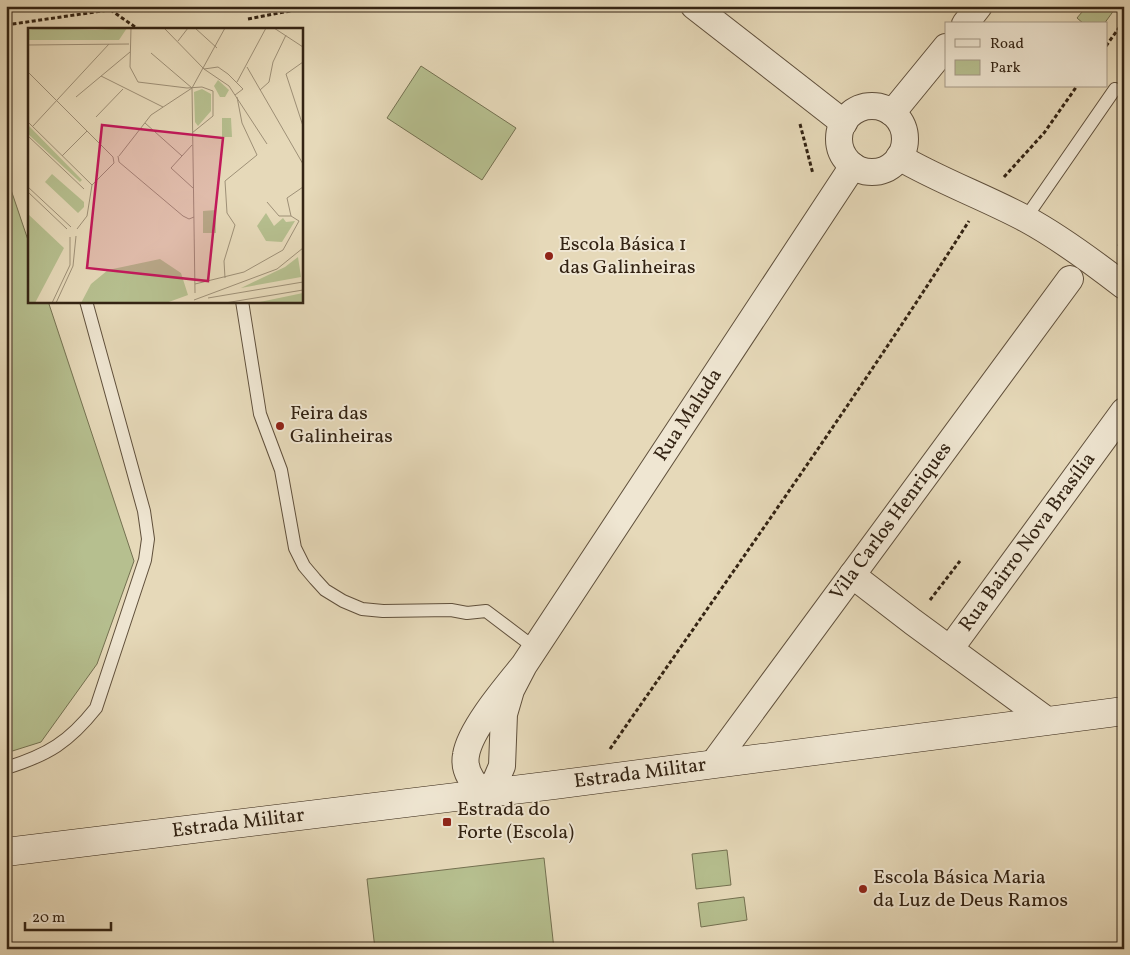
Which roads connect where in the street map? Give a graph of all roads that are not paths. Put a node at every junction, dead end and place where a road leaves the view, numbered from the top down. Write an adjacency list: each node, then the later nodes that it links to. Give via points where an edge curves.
1 (694, 6): 7 (street)
2 (979, 6): 3 (street)
3 (967, 22)
4 (945, 48): 6 (street)
5 (1115, 89): 10 (lane)
6 (892, 113): 7 (street, via 875,106 866,107 857,110); 8 (street, via 904,132 905,143)
7 (844, 123): 9 (street, via 840,142 846,159)
8 (900, 157): 9 (street, via 886,169 874,172); 10 (street)
9 (853, 166): 18 (street, Rua Maluda)
10 (1025, 219): 12 (street, via 1060,239)
11 (1070, 279): 16 (street, Vila Carlos Henriques)
12 (1124, 286)
13 (86, 302): 22 (lane, via 144,510 148,539 145,560 96,708 80,728 56,748)
14 (242, 302): 18 (lane, via 260,414 281,470 295,548 314,580 343,601 362,609 486,611)
15 (1124, 411): 17 (street, Rua Bairro Nova Brasília)
16 (852, 576): 17 (street); 21 (street, Vila Carlos Henriques)
17 (950, 649): 20 (street)
18 (529, 656): 23 (street, via 511,690 504,714 502,766); 23 (street, via 488,710 468,745 465,756 467,769 471,780)
19 (1124, 711): 20 (street, Estrada Militar)
20 (1048, 721): 21 (street, Estrada Militar)
21 (713, 764): 23 (street, Estrada Militar)
22 (6, 768)
23 (485, 794): 24 (street, Estrada Militar)
24 (6, 852)

